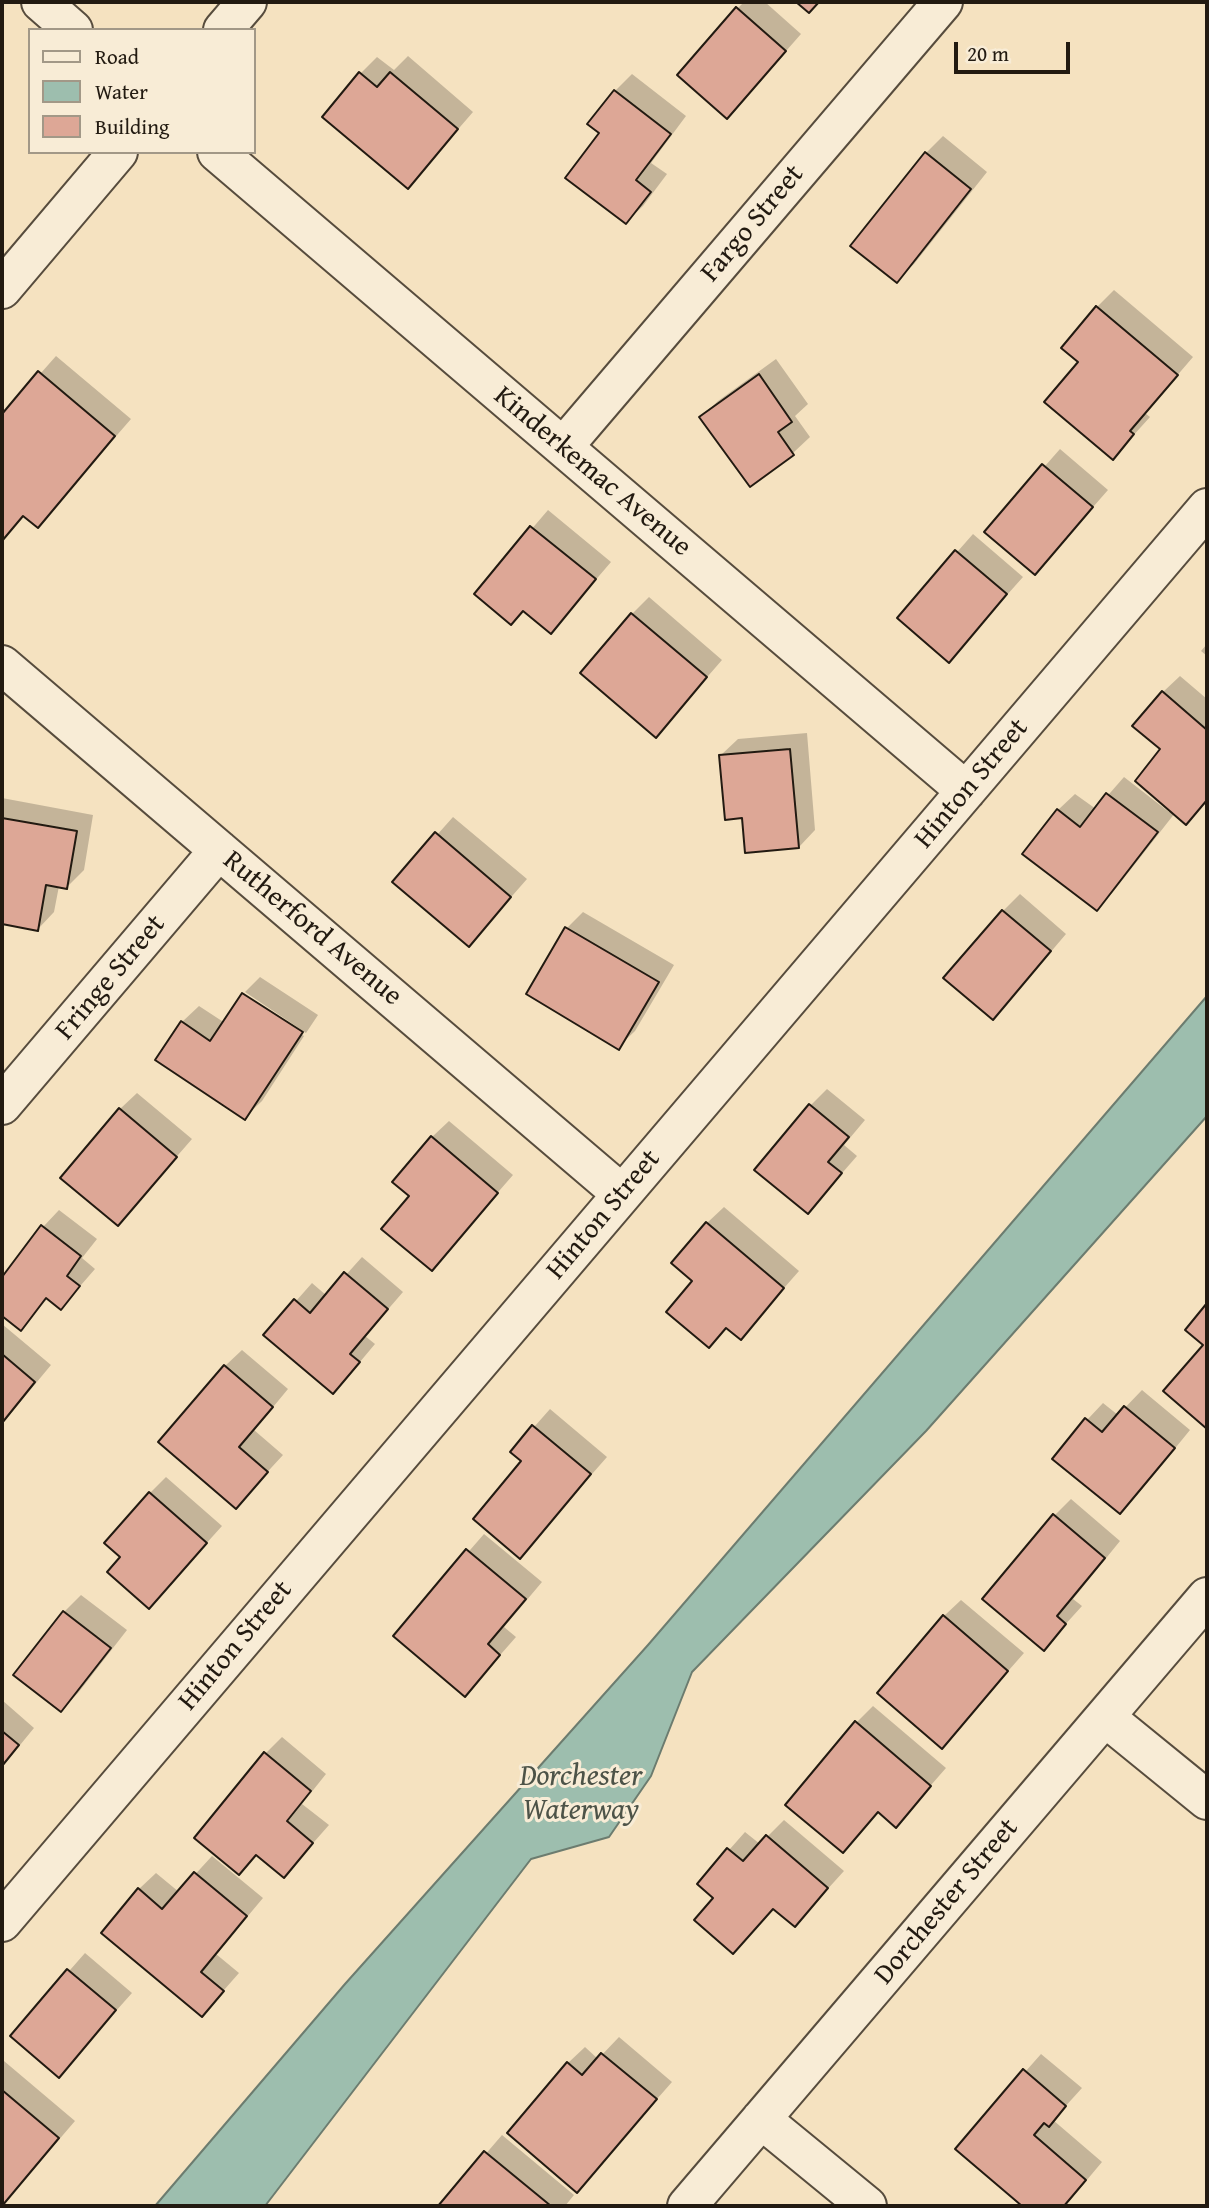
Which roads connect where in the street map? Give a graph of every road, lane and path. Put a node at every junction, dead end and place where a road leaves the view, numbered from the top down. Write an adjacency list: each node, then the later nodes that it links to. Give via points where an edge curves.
1 (40, 2): 4 (street)
2 (247, 2): 5 (street)
3 (943, 2): 9 (street, Fargo Street)
4 (71, 28)
5 (225, 28)
6 (116, 154): 8 (street)
7 (219, 154): 9 (street, Kinderkemac Avenue)
8 (2, 289)
9 (563, 447): 12 (street, Kinderkemac Avenue)
10 (1207, 508): 12 (street, Hinton Street)
11 (2, 665): 13 (street, Rutherford Avenue)
12 (966, 791): 15 (street, Hinton Street)
13 (219, 850): 14 (street, Fringe Street); 15 (street, Rutherford Avenue)
14 (2, 1105)
15 (622, 1194): 19 (street, Hinton Street)
16 (1207, 1597): 17 (street, Dorchester Street)
17 (1105, 1717): 18 (street); 20 (street, Dorchester Street)
18 (1207, 1800)
19 (2, 1922)
20 (761, 2119): 21 (street, Dorchester Street); 22 (street)
21 (687, 2206)
22 (867, 2206)

